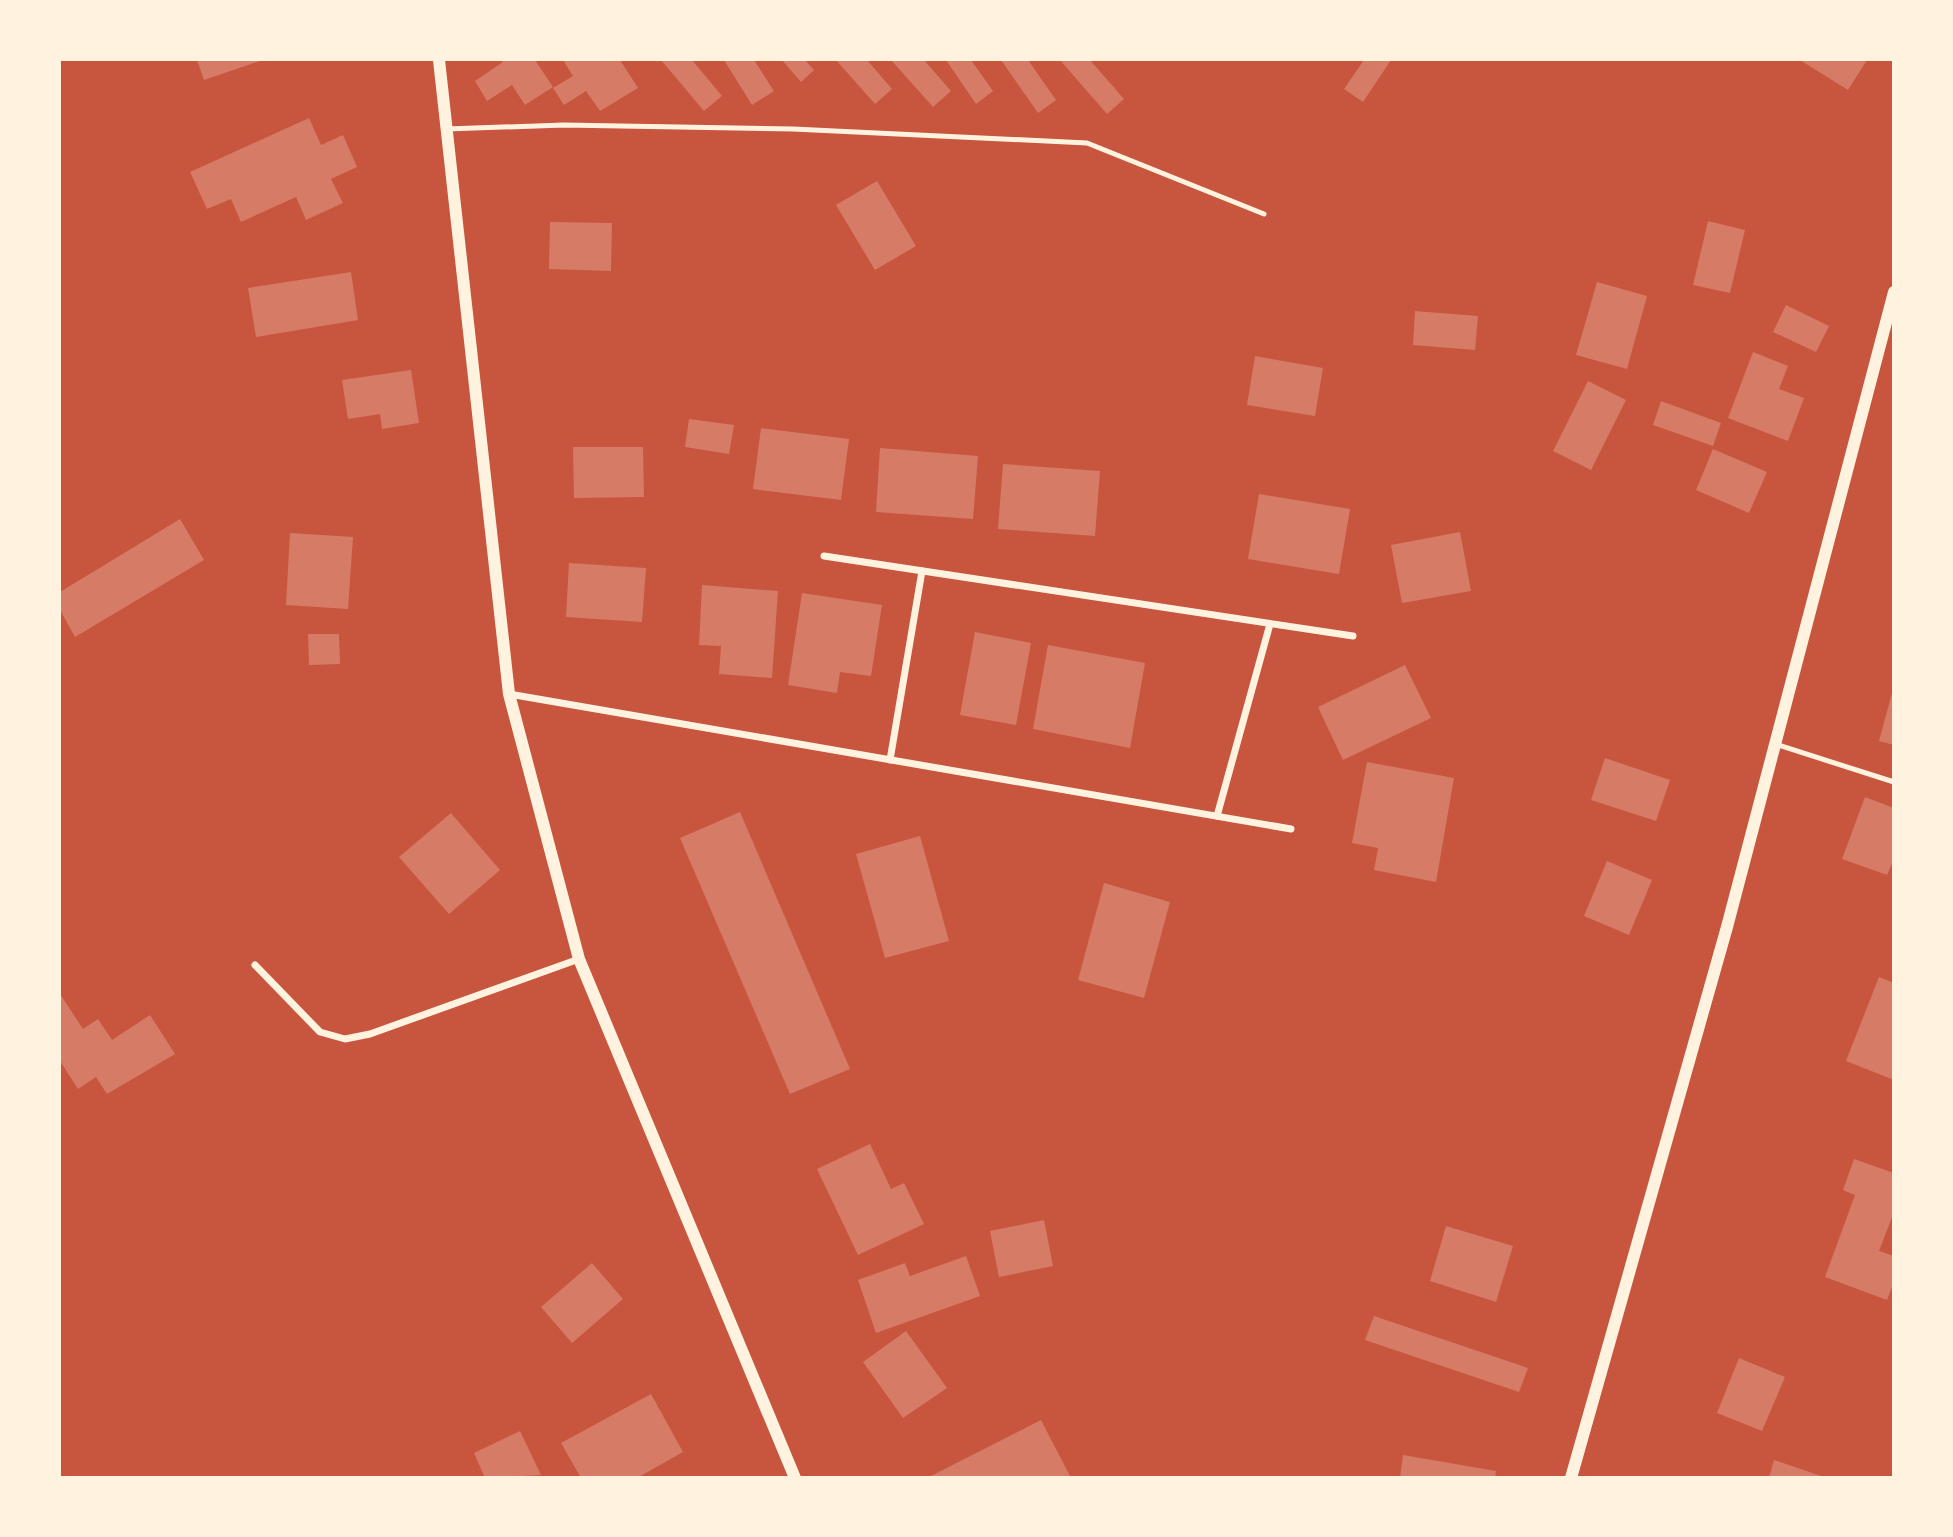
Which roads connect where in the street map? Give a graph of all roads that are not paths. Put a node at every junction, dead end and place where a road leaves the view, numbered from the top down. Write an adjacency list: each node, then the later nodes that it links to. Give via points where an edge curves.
1 (439, 60): 2 (street)
2 (446, 128): 3 (lane, via 793,129 1087,143); 9 (street)
3 (1264, 214)
4 (1894, 292): 10 (street)
5 (824, 556): 6 (street)
6 (922, 571): 7 (street); 11 (street)
7 (1270, 624): 8 (street); 13 (street)
8 (1353, 636)
9 (509, 694): 11 (street); 15 (street)
10 (1775, 744): 12 (lane); 18 (street)
11 (890, 760): 13 (street)
12 (1894, 782)
13 (1217, 816): 14 (street)
14 (1291, 829)
15 (579, 959): 16 (street, via 345,1039 320,1032); 17 (street)
16 (255, 965)
17 (795, 1478)
18 (1572, 1478)

